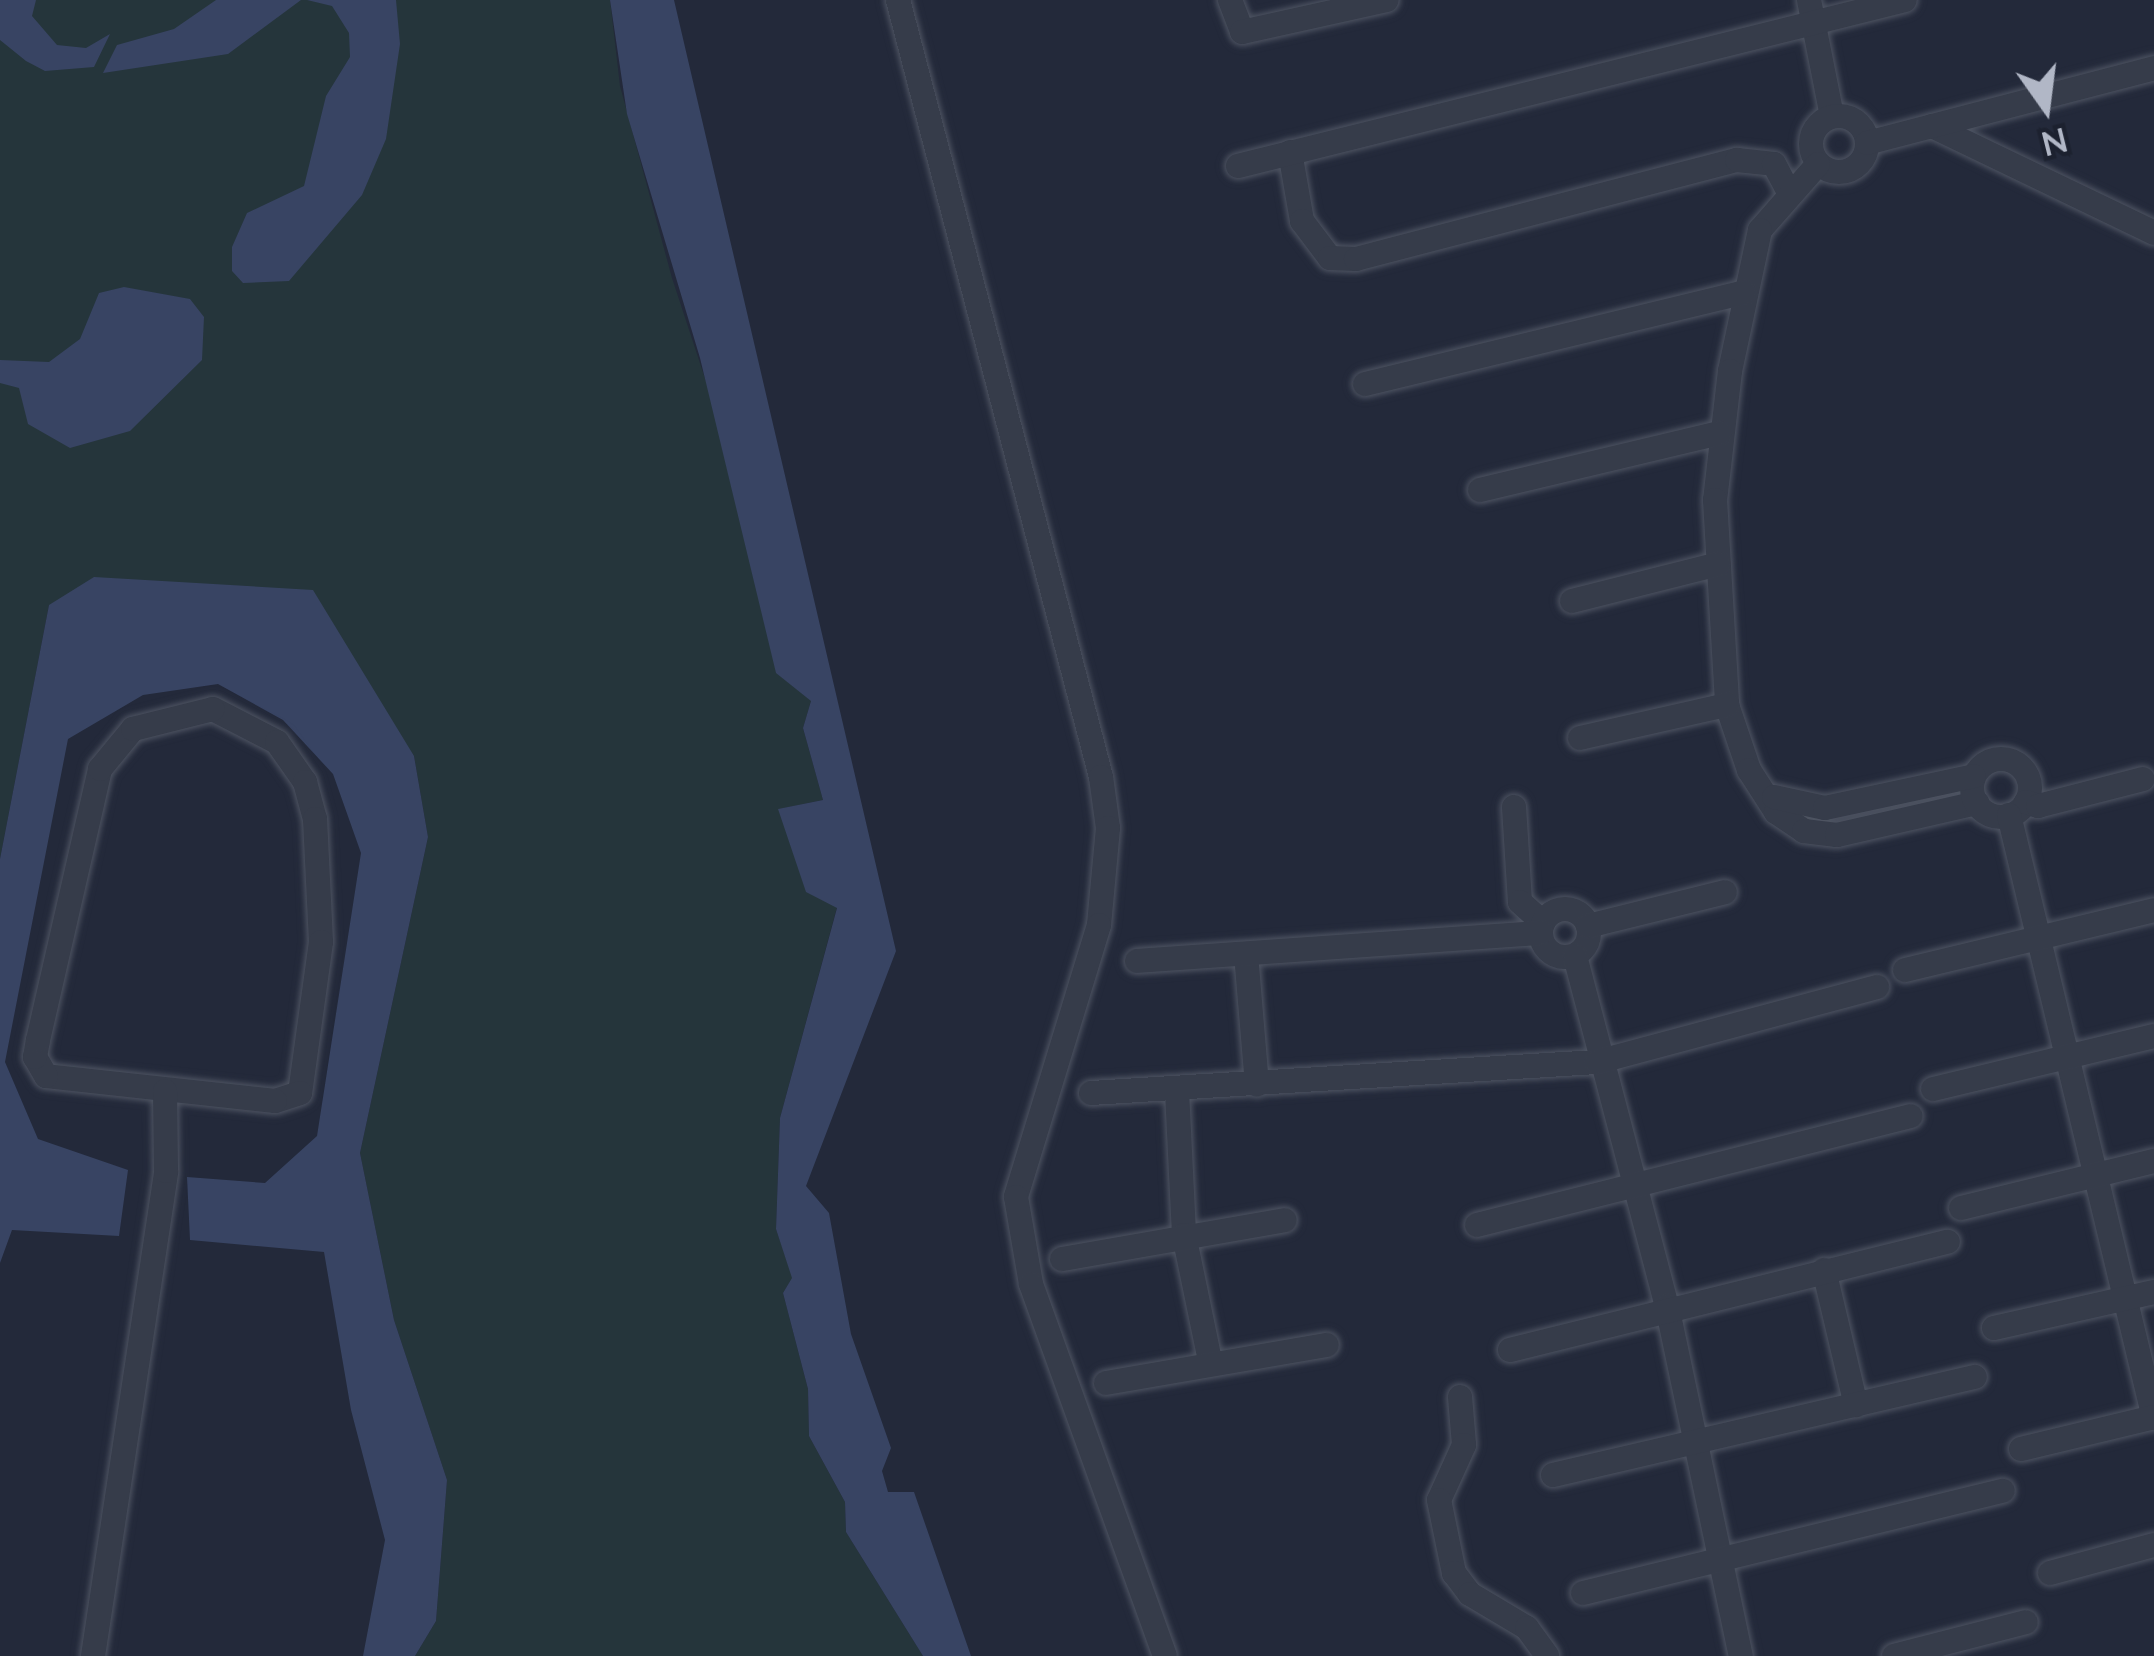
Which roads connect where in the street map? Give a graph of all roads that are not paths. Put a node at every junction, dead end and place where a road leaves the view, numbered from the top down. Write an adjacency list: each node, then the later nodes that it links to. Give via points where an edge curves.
1 (898, 0): 83 (street, via 1101,777 1108,828 1099,925 1016,1197 1031,1284)
2 (1230, 0): 4 (street, via 1241,32)
3 (1905, 0): 5 (street)
4 (1374, 1)
5 (1812, 11): 9 (street); 12 (street)
6 (2154, 68): 7 (street)
7 (2123, 76): 8 (street); 10 (street)
8 (2154, 92)
9 (1832, 116): 11 (street, via 1860,125); 13 (street, via 1811,136)
10 (1932, 126): 11 (street); 16 (street)
11 (1867, 143): 13 (street, via 1850,170)
12 (1289, 152): 14 (street); 15 (street, via 1302,221 1330,258 1356,259 1737,160 1774,164)
13 (1818, 164): 15 (street)
14 (1238, 166)
15 (1790, 194): 17 (street, via 1760,230)
16 (2154, 233)
17 (1744, 292): 18 (street); 19 (street)
18 (1365, 384)
19 (1719, 433): 20 (street); 21 (street)
20 (1480, 490)
21 (1718, 564): 22 (street); 23 (street)
22 (1572, 601)
23 (1727, 705): 24 (street); 27 (street, via 1749,770)
24 (1580, 738)
25 (1974, 776): 27 (street, via 1826,808 1793,807); 28 (street); 30 (street, via 1996,759 2014,763 2027,776)
26 (2143, 779): 30 (street)
27 (1766, 793): 28 (street, via 1804,831 1837,835)
28 (1977, 803): 30 (street)
29 (1514, 807): 34 (street, via 1520,902)
30 (2017, 808): 35 (street)
31 (1725, 892): 33 (street)
32 (2154, 910): 35 (street)
33 (1588, 926): 34 (street, via 1562,909); 37 (street)
34 (1542, 928): 36 (street); 37 (street, via 1552,954)
35 (2038, 940): 39 (street); 42 (street)
36 (1246, 954): 38 (street); 44 (street)
37 (1575, 956): 43 (street)
38 (1137, 961)
39 (1905, 970)
40 (1877, 987): 43 (street)
41 (2154, 1036): 42 (street)
42 (2067, 1058): 45 (street); 51 (street)
43 (1598, 1062): 44 (street); 52 (street)
44 (1257, 1085): 47 (street)
45 (1933, 1089)
46 (165, 1090): 46 (street, via 46,1076 35,1057 100,769 133,729 213,710 277,742 305,782 315,819 321,942 304,1079 285,1102); 82 (street, via 166,1171)
47 (1177, 1091): 48 (street); 56 (street)
48 (1091, 1093)
49 (1910, 1116): 52 (street)
50 (2154, 1161): 51 (street)
51 (2096, 1176): 53 (street); 61 (street)
52 (1634, 1183): 55 (street); 62 (street)
53 (1961, 1208)
54 (1285, 1220): 56 (street)
55 (1477, 1225)
56 (1184, 1235): 58 (street); 66 (street)
57 (1948, 1242): 59 (street)
58 (1062, 1259)
59 (1824, 1270): 62 (street); 70 (street)
60 (2154, 1292): 61 (street)
61 (2126, 1300): 63 (street); 71 (street)
62 (1667, 1306): 65 (street); 72 (street)
63 (1994, 1328)
64 (1327, 1345): 66 (street)
65 (1510, 1350)
66 (1210, 1361): 68 (street)
67 (1975, 1377): 70 (street)
68 (1106, 1383)
69 (1460, 1397): 84 (street, via 1464,1445 1439,1500 1454,1573 1470,1594 1527,1628)
70 (1856, 1405): 72 (street)
71 (2154, 1418): 73 (street)
72 (1699, 1442): 74 (street); 77 (street)
73 (2021, 1449)
74 (1553, 1475)
75 (2003, 1491): 77 (street)
76 (2154, 1545): 78 (street)
77 (1726, 1559): 79 (street); 81 (street)
78 (2050, 1573)
79 (1583, 1593)
80 (2026, 1622): 86 (street)
81 (1741, 1644): 85 (street)
82 (93, 1656)
83 (1165, 1656)
84 (1547, 1656)
85 (1757, 1656)
86 (1894, 1656)

